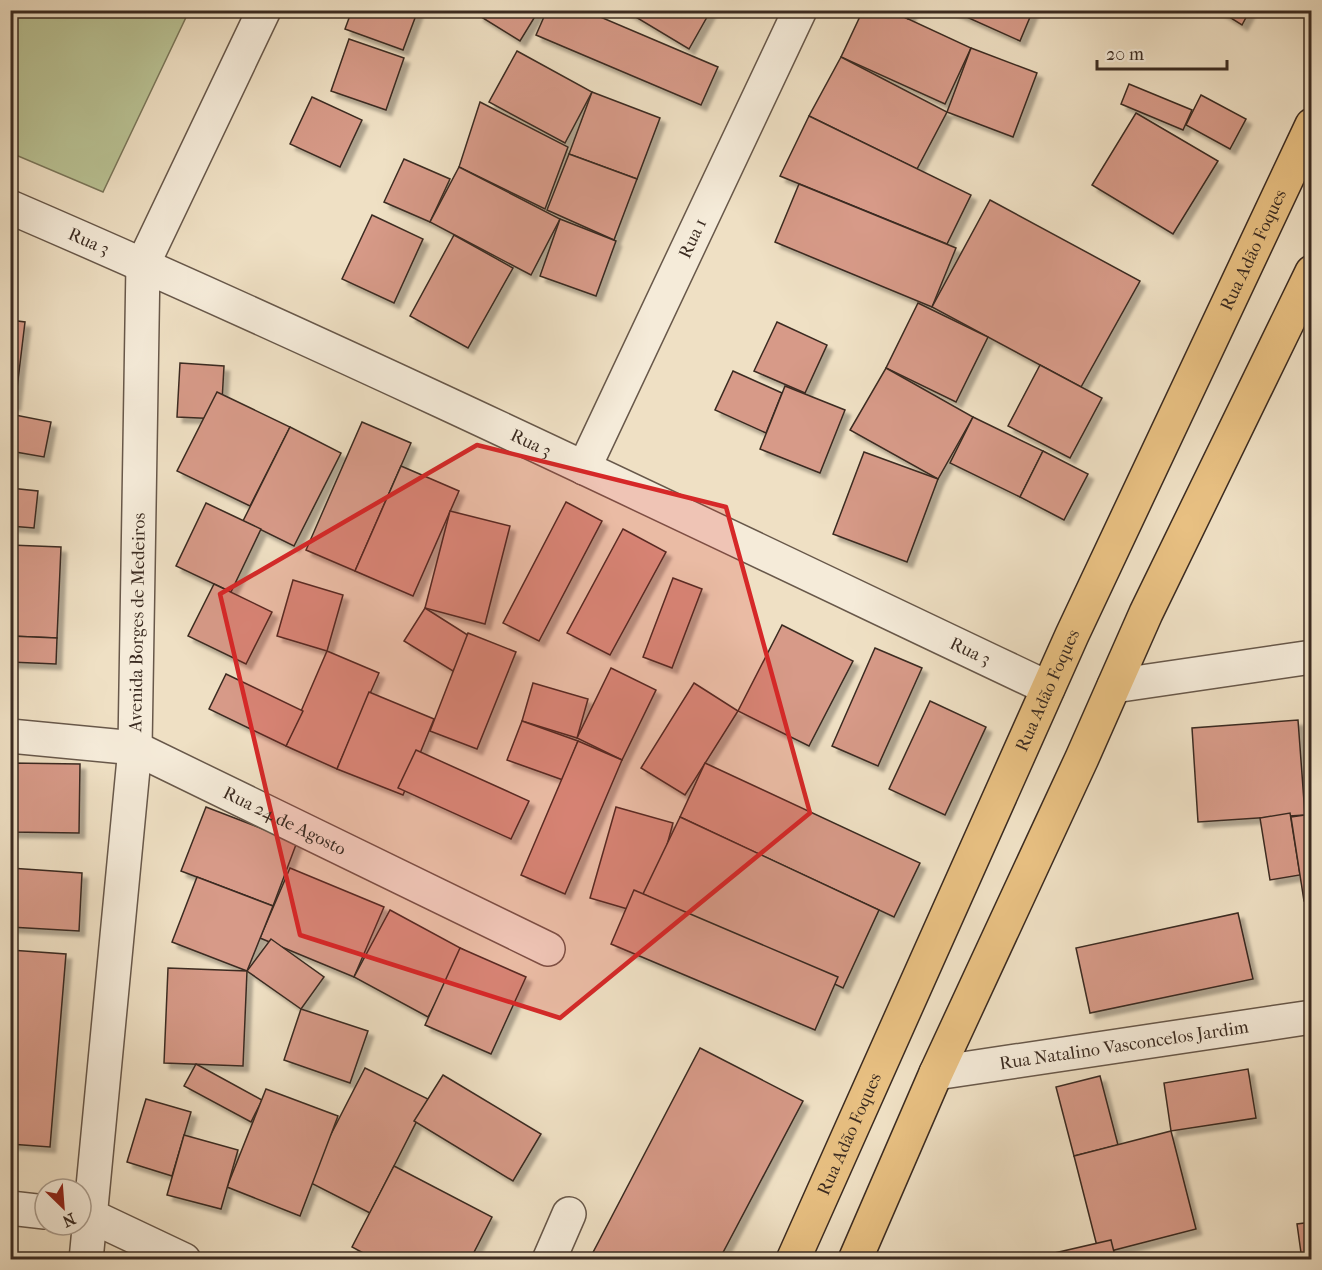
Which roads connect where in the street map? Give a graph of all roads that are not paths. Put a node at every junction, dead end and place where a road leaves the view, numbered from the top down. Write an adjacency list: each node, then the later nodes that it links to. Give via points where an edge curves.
1 (264, 10): 5 (street, Avenida Borges de Medeiros)
2 (800, 10): 7 (street, Rua 1)
3 (1311, 125): 10 (main road, Rua Adão Foques)
4 (10, 207): 5 (street, Rua 3)
5 (143, 264): 7 (street, Rua 3); 12 (street, Avenida Borges de Medeiros)
6 (1311, 272): 9 (main road)
7 (584, 468): 10 (street, Rua 3)
8 (1311, 657): 9 (street)
9 (1114, 686): 15 (main road)
10 (1048, 688): 25 (main road, Rua Adão Foques)
11 (10, 736): 12 (street, Rua 24 de Agosto)
12 (135, 748): 13 (street, Rua 24 de Agosto); 16 (street, Avenida Borges de Medeiros)
13 (548, 949)
14 (1311, 1017): 15 (street, Rua Natalino Vasconcelos Jardim)
15 (936, 1073): 26 (main road)
16 (90, 1177)
17 (10, 1208): 18 (street)
18 (33, 1211)
19 (569, 1214): 24 (street)
20 (93, 1219): 23 (street)
21 (86, 1237): 22 (street, Avenida Borges de Medeiros)
22 (86, 1260)
23 (184, 1260)
24 (549, 1260)
25 (793, 1260)
26 (855, 1260)

